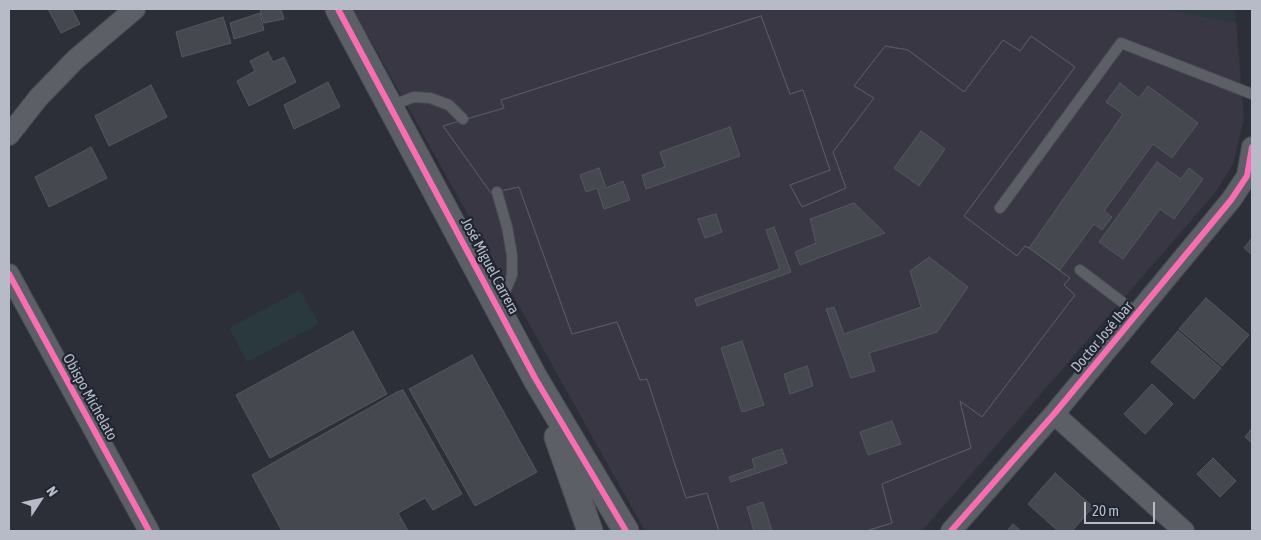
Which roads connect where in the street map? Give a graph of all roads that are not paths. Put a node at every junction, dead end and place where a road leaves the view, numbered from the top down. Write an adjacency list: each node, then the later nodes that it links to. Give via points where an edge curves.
1 (135, 9): 6 (street, via 76,59 39,97)
2 (338, 9): 4 (street, José Miguel Carrera)
3 (1252, 94): 9 (lane, via 1121,43)
4 (390, 106): 5 (lane, via 414,97 430,98 449,105); 12 (street, José Miguel Carrera)
5 (463, 119)
6 (9, 135)
7 (1252, 147): 13 (street, Doctor José Ibar, via 1247,176)
8 (497, 192): 12 (lane, via 512,255 512,275)
9 (1000, 208)
10 (1080, 270): 13 (lane)
11 (9, 274): 16 (street, Obispo Michelato)
12 (498, 308): 14 (street, José Miguel Carrera)
13 (1138, 314): 15 (street, Doctor José Ibar)
14 (536, 378): 17 (street, José Miguel Carrera); 18 (street, José Miguel Carrera)
15 (1054, 414): 19 (street, Doctor José Ibar); 20 (street)
16 (144, 529)
17 (619, 529)
18 (590, 531)
19 (950, 531)
20 (1184, 531)

